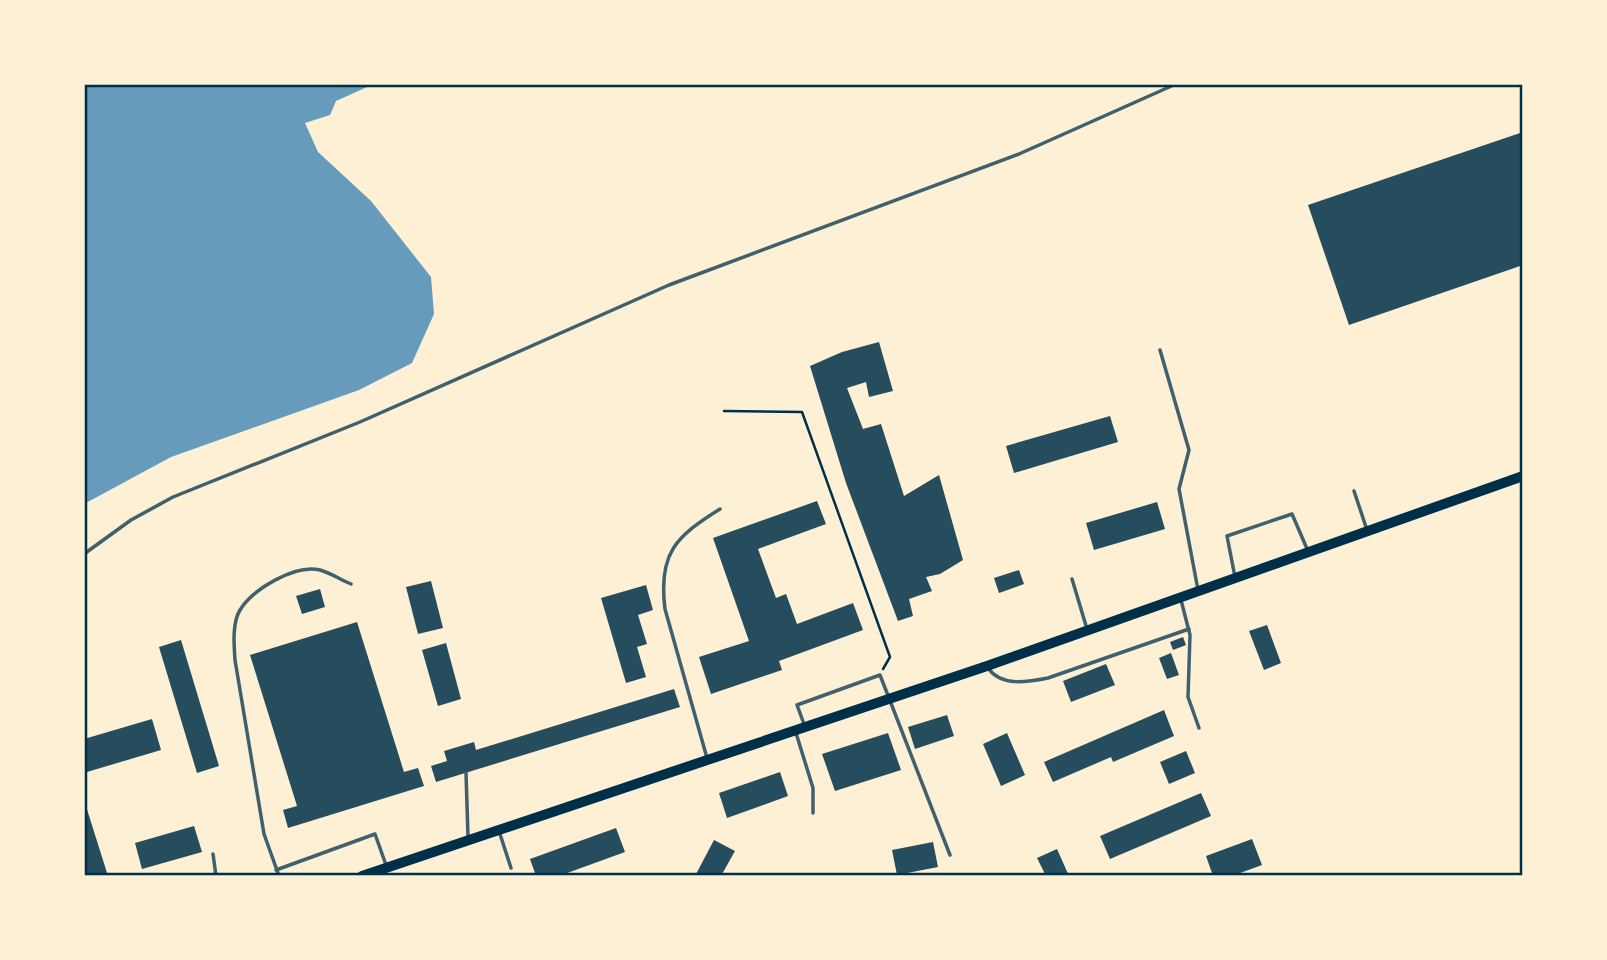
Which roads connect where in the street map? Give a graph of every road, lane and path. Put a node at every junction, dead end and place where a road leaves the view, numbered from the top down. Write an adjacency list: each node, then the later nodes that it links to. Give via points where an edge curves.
1 (1176, 84): 9 (lane, via 1019,154 669,285 360,422 173,496)
2 (1160, 350): 13 (lane, via 1189,450 1179,489)
3 (724, 411): 18 (path, via 802,412 890,657)
4 (1523, 476): 7 (main road)
5 (1354, 491): 7 (lane)
6 (720, 509): 22 (lane, via 693,526 675,547 665,564 662,584)
7 (1367, 532): 8 (main road)
8 (1309, 553): 11 (main road); 11 (lane, via 1292,514 1227,536)
9 (84, 554)
10 (1072, 579): 16 (lane)
11 (1235, 579): 13 (main road)
12 (351, 584): 31 (lane, via 318,569 281,575 239,612 235,660 264,834)
13 (1198, 592): 14 (main road)
14 (1181, 598): 15 (lane); 16 (main road)
15 (1189, 629): 17 (lane, via 1037,680 1009,681 992,674); 20 (lane, via 1188,697)
16 (1087, 631): 17 (main road)
17 (987, 666): 19 (main road)
18 (880, 675): 19 (lane); 21 (lane, via 797,705)
19 (889, 699): 21 (main road); 28 (lane)
20 (1199, 728)
21 (800, 729): 22 (main road); 24 (lane, via 813,788)
22 (707, 760): 25 (main road)
23 (466, 773): 26 (lane)
24 (813, 813)
25 (498, 829): 26 (main road); 30 (lane)
26 (468, 839): 29 (main road)
27 (213, 855): 32 (lane)
28 (950, 855)
29 (387, 867): 31 (lane, via 375,834); 34 (main road)
30 (510, 868)
31 (276, 870): 33 (lane)
32 (216, 876)
33 (279, 876)
34 (362, 876)

